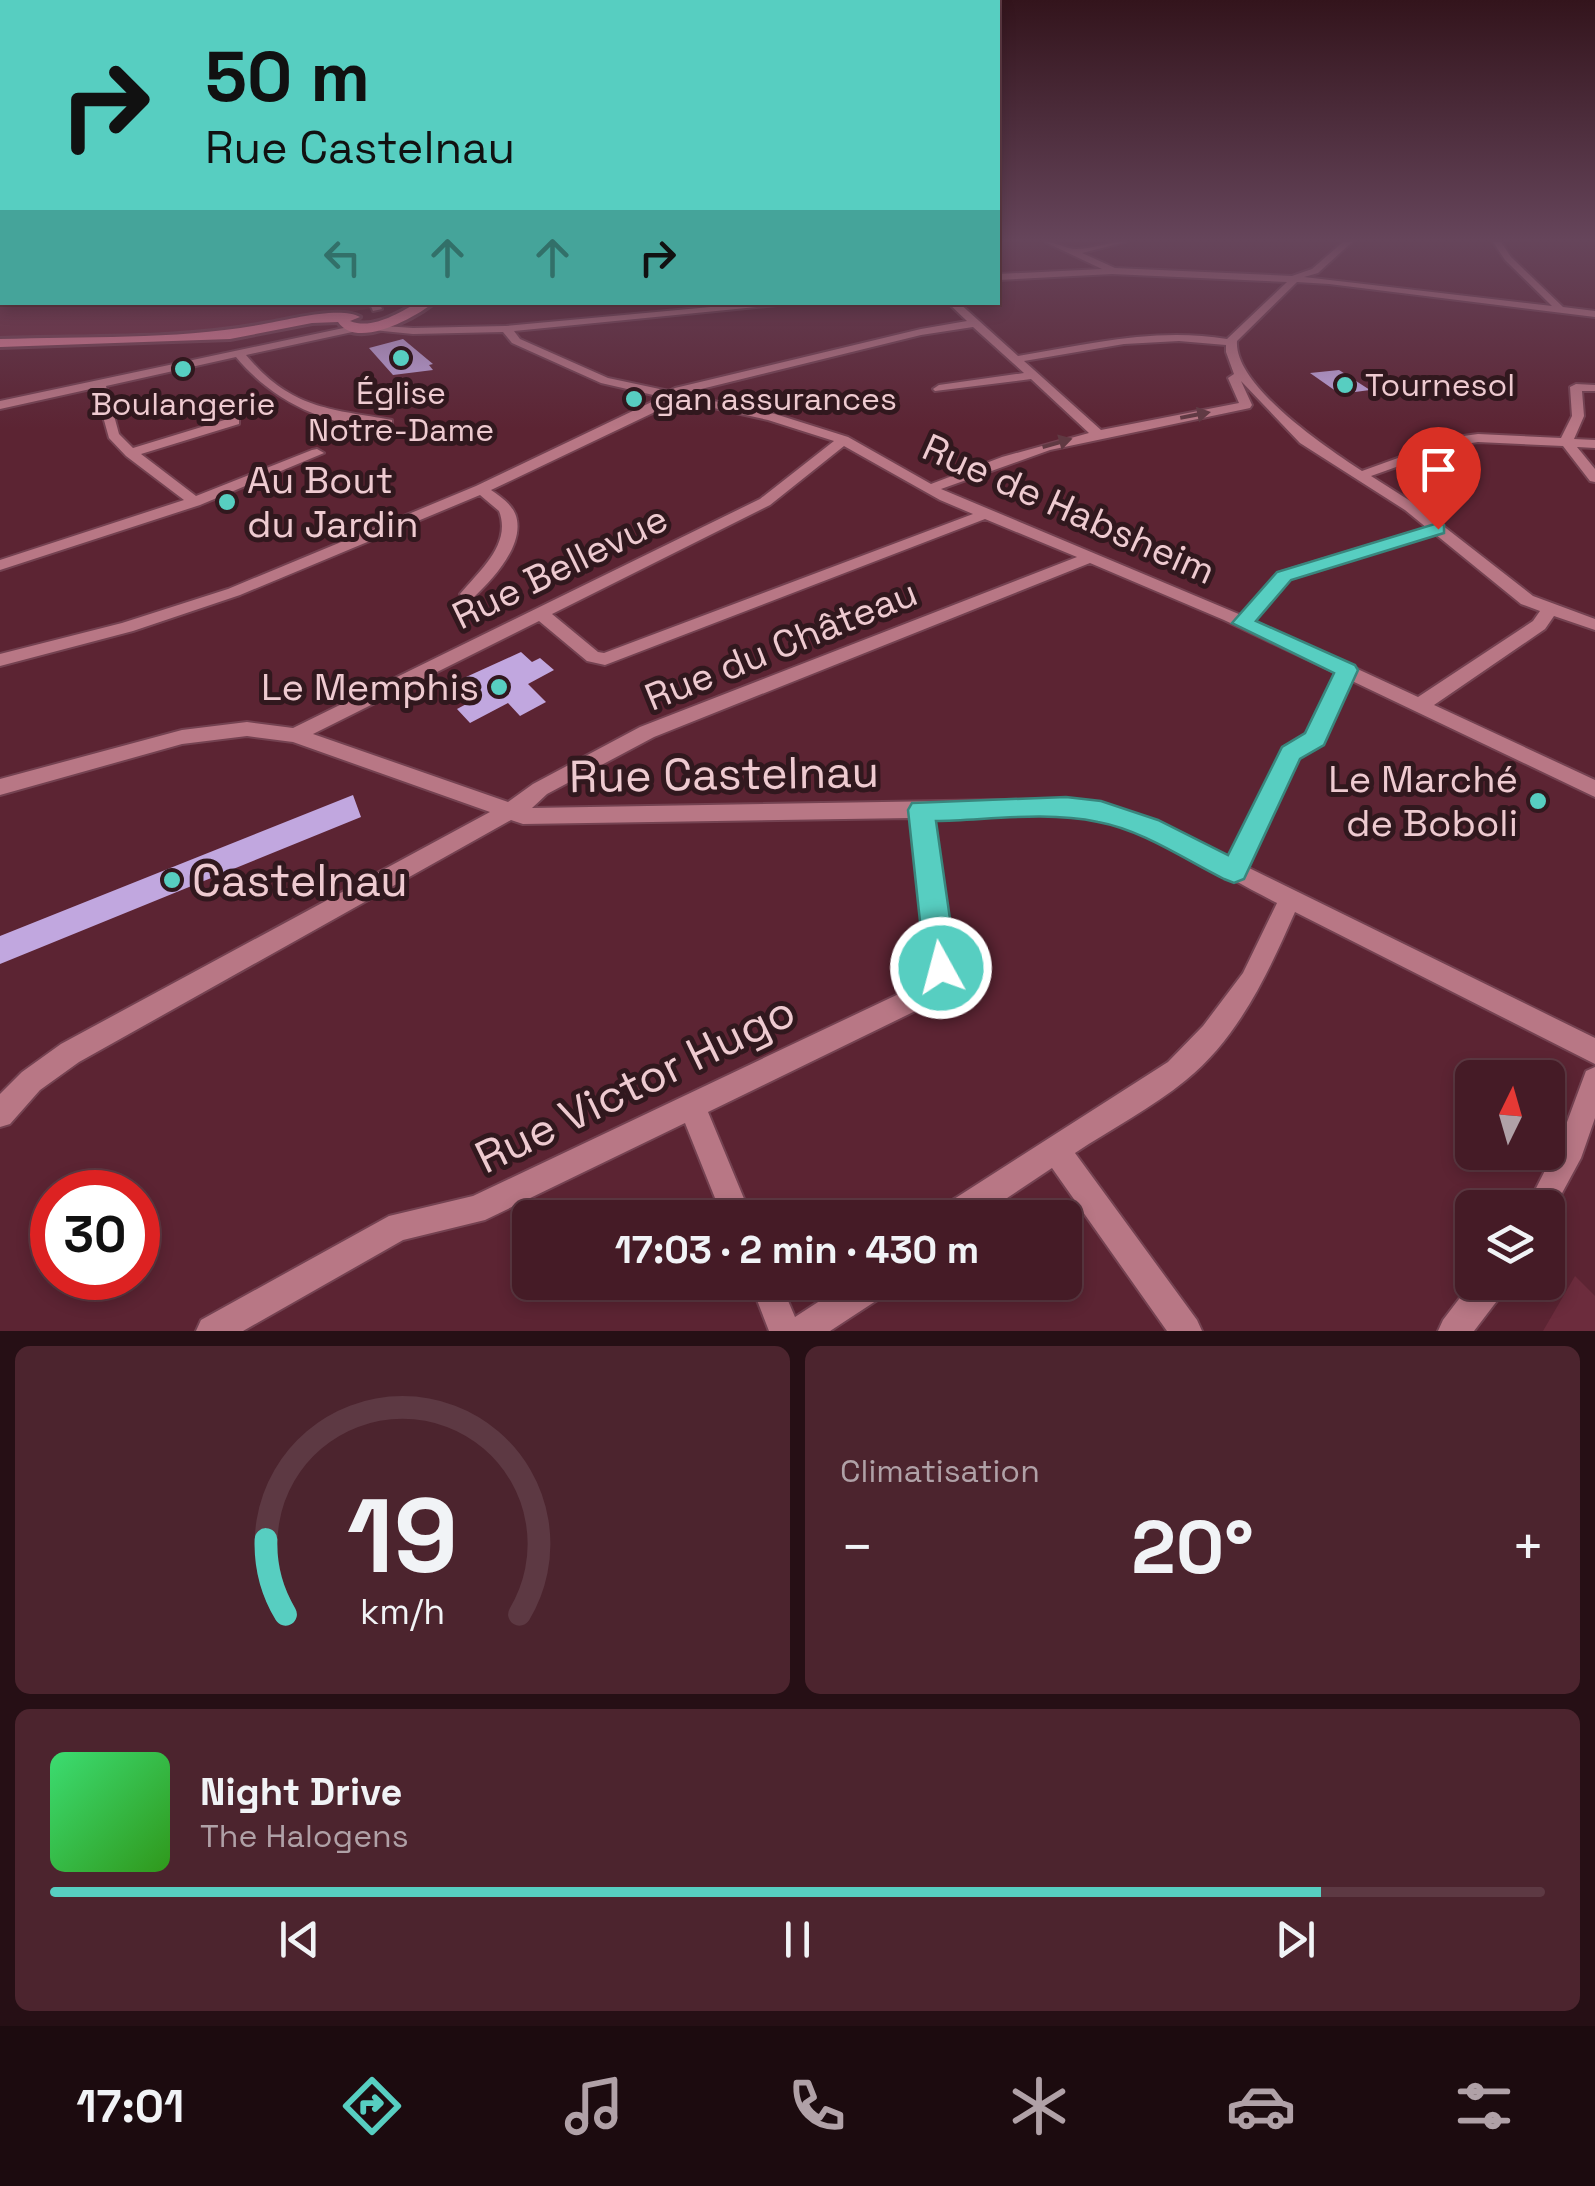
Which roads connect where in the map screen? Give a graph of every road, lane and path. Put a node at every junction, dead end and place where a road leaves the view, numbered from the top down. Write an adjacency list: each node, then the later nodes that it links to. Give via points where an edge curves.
1 (1270, 304): 17 (street)
2 (1527, 304): 8 (street)
3 (1556, 304): 8 (street)
4 (414, 305): 9 (main road)
5 (700, 305): 10 (street)
6 (775, 305): 10 (street)
7 (956, 305): 12 (street)
8 (1559, 308): 11 (street)
9 (388, 311): 13 (main road); 14 (main road); 15 (street, via 406,325)
10 (708, 312): 16 (street)
11 (1595, 314)
12 (977, 323): 20 (street); 26 (street, via 690,386)
13 (348, 324): 14 (main road); 18 (main road, via 317,319 230,335); 19 (street, via 315,338)
14 (374, 327): 15 (street)
15 (434, 329): 16 (street)
16 (506, 329): 26 (street, Rue de Habsheim, via 516,342 592,376)
17 (1231, 343): 20 (street, via 1159,338); 22 (street)
18 (0, 344)
19 (238, 353): 23 (street); 29 (street, via 267,388 328,414)
20 (1018, 359): 21 (street)
21 (1035, 375): 24 (street); 30 (street)
22 (1242, 375): 30 (street, one-way to 22, via 1246,405 1234,378); 36 (street, via 1305,440)
23 (100, 384): 27 (street); 34 (street, via 114,435)
24 (939, 388)
25 (1595, 388): 31 (street, via 1576,388 1579,411)
26 (670, 396): 32 (street, Rue de Habsheim, via 771,416); 38 (street)
27 (0, 406)
28 (234, 420): 34 (street)
29 (388, 423)
30 (1097, 432): 39 (street, one-way to 30, via 984,464)
31 (1570, 437): 33 (street); 36 (street, via 1456,441); 37 (street)
32 (843, 440): 39 (street, Rue de Habsheim); 47 (street, Rue Bellevue, via 765,502)
33 (1594, 444)
34 (131, 453): 40 (street)
35 (317, 453): 40 (street)
36 (1360, 476): 42 (street)
37 (1595, 478)
38 (481, 488): 45 (street, via 509,518 504,550); 50 (street, via 234,592)
39 (930, 488): 41 (street, Rue de Habsheim)
40 (195, 502): 44 (street)
41 (985, 514): 43 (street, Rue de Habsheim); 47 (street, via 604,659 593,658)
42 (1438, 529): 46 (street, via 1509,588); 48 (street, via 1284,576)
43 (1089, 558): 48 (street, Rue de Habsheim); 57 (street, Rue du Château, via 647,732)
44 (0, 565)
45 (468, 594)
46 (1550, 610): 49 (street); 52 (street, via 1539,625)
47 (543, 615): 53 (street, Rue Bellevue)
48 (1242, 623): 51 (street, Rue de Habsheim)
49 (1595, 625)
50 (0, 660)
51 (1346, 670): 52 (street, Rue de Habsheim); 58 (street, via 1315,739 1291,753)
52 (1420, 704): 55 (street, Rue de Habsheim)
53 (294, 735): 54 (street, Rue Castelnau, via 215,730); 57 (street, Rue Castelnau)
54 (0, 787)
55 (1595, 789)
56 (921, 810): 57 (street, Rue Castelnau, via 541,817); 58 (street, Rue Castelnau, via 1101,812); 62 (street, Rue Victor Hugo, via 941,968 933,990)
57 (508, 812): 63 (street, Rue du Château, via 70,1053 31,1080)
58 (1234, 871): 59 (street, Rue Castelnau)
59 (1290, 899): 60 (street, Rue Castelnau); 64 (street, via 1252,981 1212,1035 1178,1071)
60 (1595, 1052)
61 (1595, 1080): 65 (street)
62 (693, 1108): 66 (street); 71 (street, Rue Victor Hugo, via 476,1210 399,1226)
63 (0, 1114)
64 (1056, 1150): 67 (street); 74 (street)
65 (1549, 1190)
66 (731, 1200)
67 (978, 1200)
68 (772, 1300): 72 (street)
69 (849, 1300): 73 (street)
70 (1478, 1300): 75 (street)
71 (212, 1331)
72 (785, 1331)
73 (802, 1331)
74 (1186, 1331)
75 (1454, 1331)

